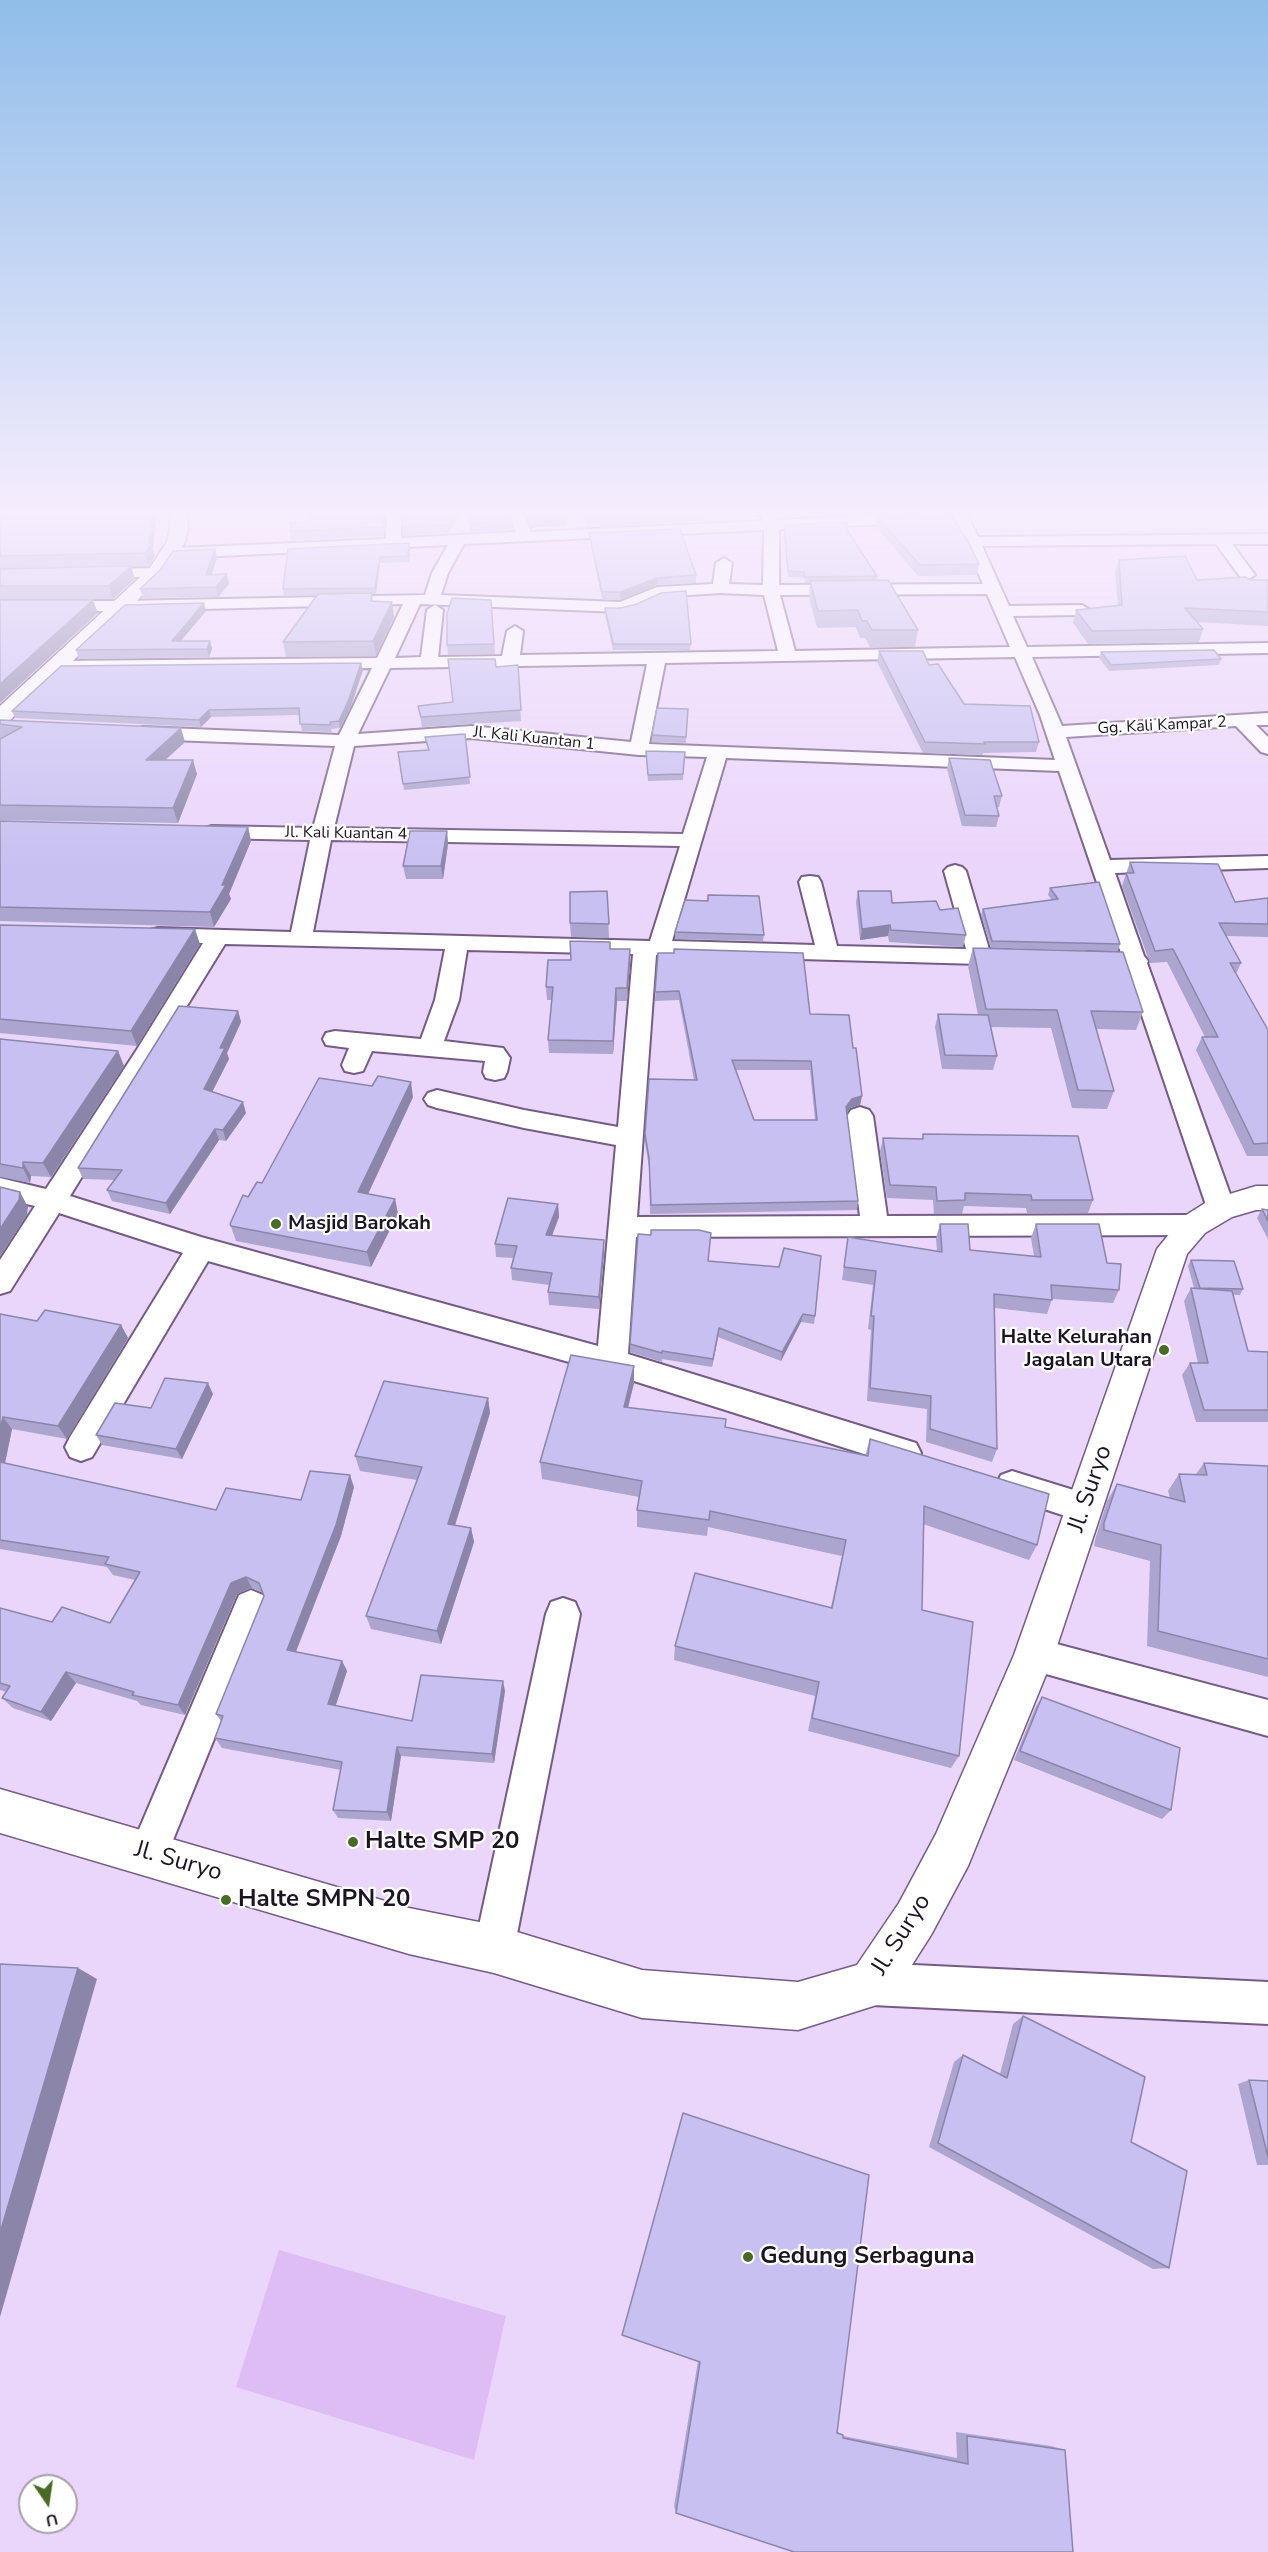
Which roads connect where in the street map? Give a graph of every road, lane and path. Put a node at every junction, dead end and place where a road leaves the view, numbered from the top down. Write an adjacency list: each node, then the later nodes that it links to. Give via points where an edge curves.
1 (96, 629): 14 (main road)
2 (399, 629): 12 (street)
3 (431, 629): 13 (street)
4 (782, 629): 9 (street)
5 (1012, 629): 8 (street)
6 (515, 631): 11 (street)
7 (1268, 648): 8 (street)
8 (1022, 651): 9 (street); 19 (street)
9 (789, 657): 10 (street)
10 (657, 659): 11 (street); 22 (street)
11 (510, 661): 13 (street)
12 (382, 663): 13 (street); 14 (street); 20 (street)
13 (429, 663)
14 (55, 666): 16 (main road)
15 (1268, 719): 17 (street, Gg. Kali Kampar 2)
16 (3, 720)
17 (1242, 722): 19 (street, Gg. Kali Kampar 2); 21 (street)
18 (119, 732): 20 (street, Jl. Kali Kuantan 1)
19 (1056, 732): 24 (street)
20 (346, 741): 22 (street, Jl. Kali Kuantan 1, via 455,732); 26 (street)
21 (1268, 748)
22 (639, 750): 23 (street, Jl. Kali Kuantan 1)
23 (718, 753): 24 (street, Jl. Kali Kuantan 1); 27 (street)
24 (1068, 766): 29 (street)
25 (191, 831): 26 (street, Jl. Kali Kuantan 4)
26 (322, 833): 27 (street, Jl. Kali Kuantan 4); 34 (street)
27 (692, 840): 36 (street)
28 (1268, 862): 29 (street)
29 (1104, 867): 41 (street)
30 (956, 871): 38 (street)
31 (810, 882): 37 (street)
32 (138, 934): 33 (street)
33 (218, 937): 34 (street); 52 (street, via 134,1056)
34 (301, 939): 35 (street)
35 (457, 943): 36 (street); 44 (street, via 447,1000)
36 (652, 948): 37 (street); 49 (street)
37 (828, 952): 38 (street)
38 (980, 957): 39 (street)
39 (1036, 958)
40 (1069, 959): 41 (street)
41 (1137, 961): 53 (street)
42 (335, 1039): 43 (street)
43 (364, 1041): 44 (street); 45 (street)
44 (430, 1047): 46 (street, via 494,1054 498,1058)
45 (354, 1065)
46 (495, 1072)
47 (437, 1099): 49 (street)
48 (860, 1116): 54 (street)
49 (630, 1138): 55 (street)
50 (0, 1188): 52 (street)
51 (1268, 1198): 53 (main road, via 1256,1198)
52 (54, 1201): 56 (street); 57 (street)
53 (1208, 1216): 54 (street); 62 (main road, Jl. Suryo, via 1173,1250)
54 (875, 1226): 55 (street)
55 (623, 1227): 58 (street)
56 (201, 1248): 58 (street); 59 (street)
57 (3, 1274)
58 (612, 1362): 60 (street)
59 (81, 1447)
60 (935, 1462)
61 (981, 1476): 62 (street)
62 (1084, 1508): 65 (main road, Jl. Suryo)
63 (251, 1606): 68 (street)
64 (563, 1614): 69 (street)
65 (1034, 1655): 66 (street); 70 (main road, Jl. Suryo, via 952,1850 915,1919)
66 (1268, 1718)
67 (0, 1811): 68 (main road, Jl. Suryo)
68 (148, 1853): 69 (main road, Jl. Suryo, via 410,1931)
69 (494, 1949): 70 (main road, Jl. Suryo, via 642,1994 798,2006)
70 (872, 1984): 71 (street)
71 (1268, 2003)

